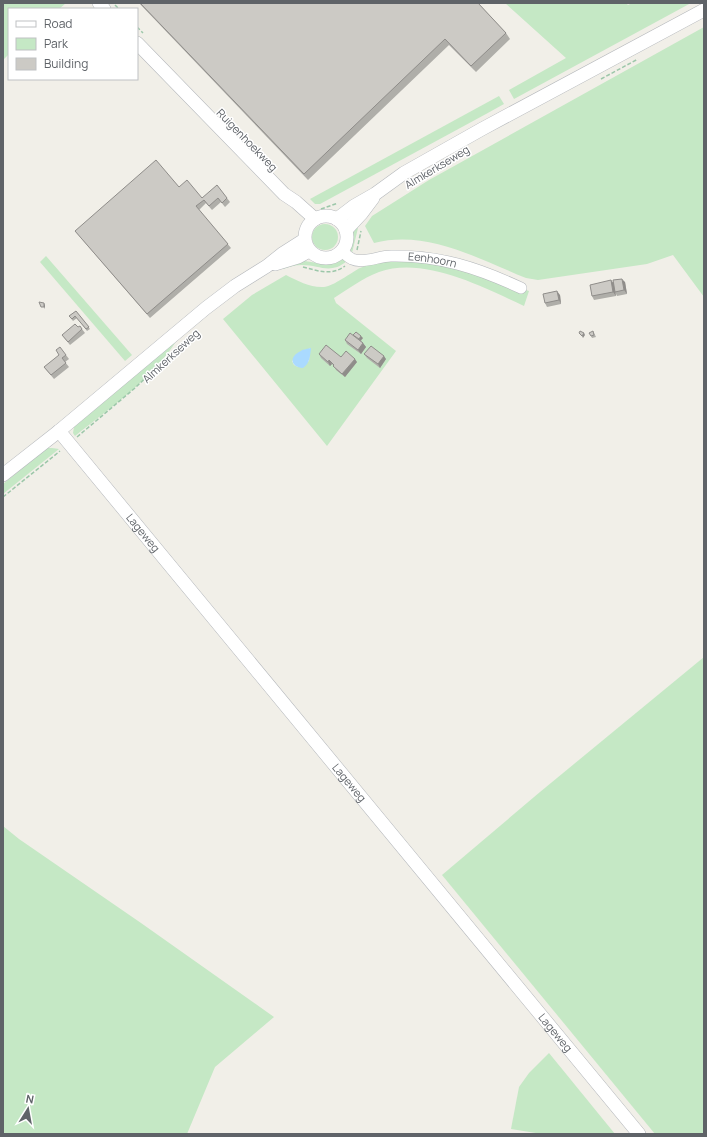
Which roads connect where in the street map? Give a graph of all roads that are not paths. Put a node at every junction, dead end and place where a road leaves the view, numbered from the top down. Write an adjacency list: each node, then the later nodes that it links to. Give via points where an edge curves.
1 (704, 10): 3 (street, Almkerkseweg, via 482,129 404,173)
2 (140, 38): 4 (street, Ruigenhoekweg, via 284,194 290,208)
3 (375, 194): 5 (street, Almkerkseweg, via 354,206); 5 (street, Almkerkseweg, via 363,217)
4 (313, 218): 5 (street, via 330,216); 6 (street, via 304,235)
5 (341, 225): 7 (street, via 347,241)
6 (307, 246): 7 (street, via 315,256 322,258); 9 (street, Almkerkseweg, via 298,257 267,266 235,286)
7 (347, 255): 8 (street, Eenhoorn, via 364,260 385,256 428,257 490,273)
8 (521, 288)
9 (59, 431): 10 (street, Almkerkseweg); 11 (street, Lageweg)
10 (3, 475)
11 (639, 1134)

